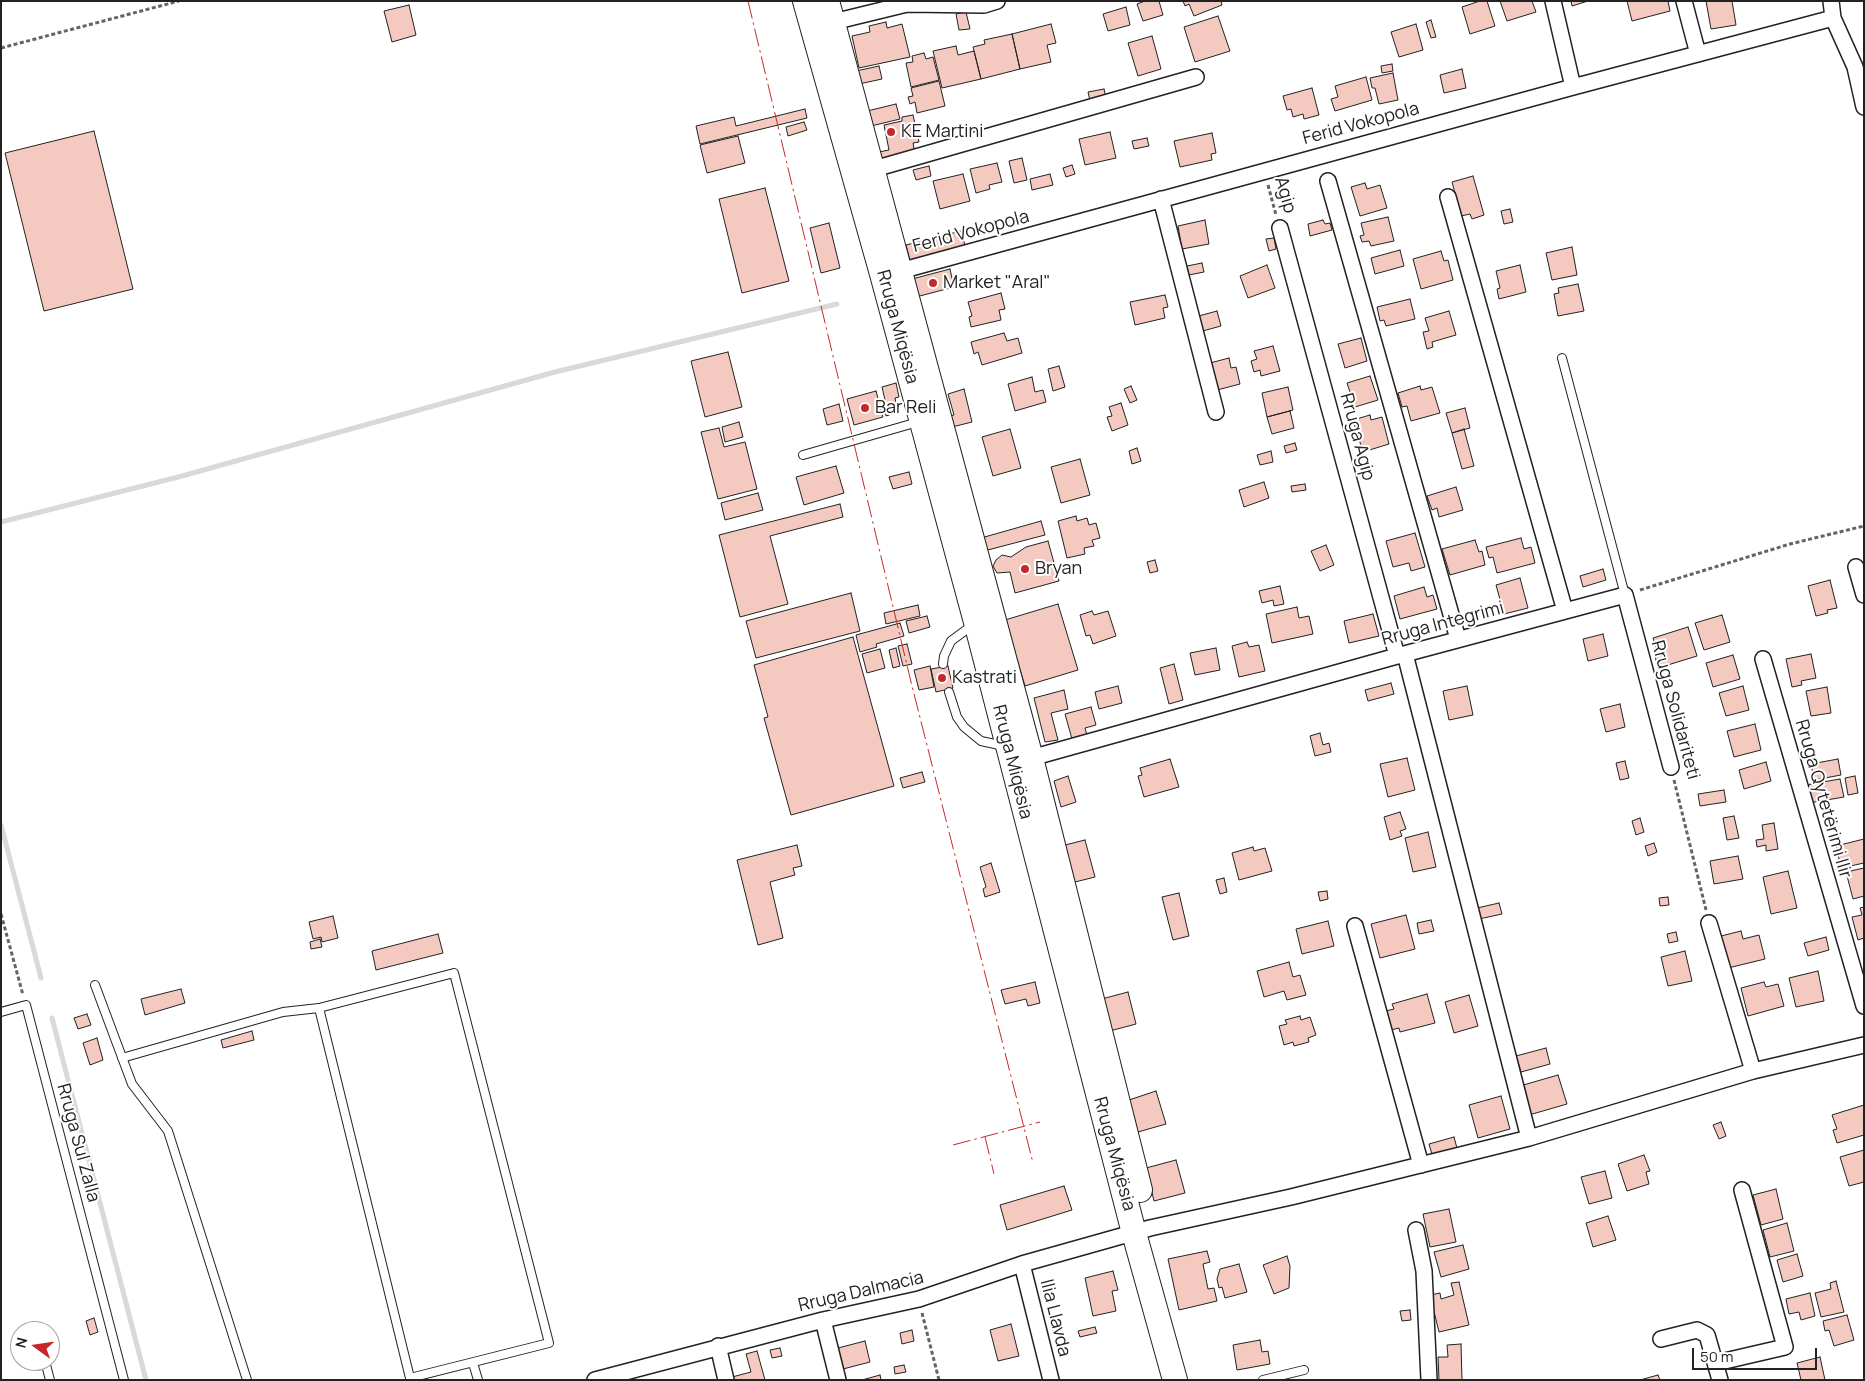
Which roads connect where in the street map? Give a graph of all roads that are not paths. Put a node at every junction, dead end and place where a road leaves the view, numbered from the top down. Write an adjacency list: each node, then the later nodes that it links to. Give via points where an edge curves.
1 (805, 1): 20 (main road, Rruga Miqësia)
2 (997, 1): 6 (street, via 984,5 907,4)
3 (1553, 1): 10 (street)
4 (1684, 1): 8 (street)
5 (1831, 1): 7 (street)
6 (830, 11): 12 (main road, Rruga Miqësia)
7 (1833, 18): 8 (street, Ferid Vokopola); 11 (street, via 1855,67)
8 (1698, 54): 10 (street, Ferid Vokopola)
9 (1196, 78): 12 (street)
10 (1573, 86): 15 (street, Ferid Vokopola)
11 (1864, 107)
12 (874, 169): 17 (main road, Rruga Miqësia)
13 (1328, 182): 27 (street)
14 (1448, 197): 25 (street)
15 (1161, 199): 17 (street, Ferid Vokopola); 19 (street)
16 (1280, 228): 28 (street, Rruga Agip)
17 (900, 271): 33 (main road, Rruga Miqësia)
18 (1562, 358): 23 (lane, Rruga Solidariteti)
19 (1216, 412)
20 (922, 420): 21 (lane); 26 (main road, Rruga Miqësia)
21 (803, 455)
22 (1856, 567): 24 (street)
23 (1625, 595): 25 (street, Rruga Integrimi); 34 (street, Rruga Solidariteti)
24 (1864, 596)
25 (1565, 611): 27 (street, Rruga Integrimi)
26 (976, 622): 30 (lane, via 951,641); 32 (main road, Rruga Miqësia)
27 (1458, 639): 28 (street, Rruga Integrimi)
28 (1401, 655): 33 (street, Rruga Integrimi); 44 (street, Rruga Agip)
29 (1763, 659): 38 (street, Rruga Qytetërimi Ilir)
30 (943, 664)
31 (949, 692): 32 (lane, via 957,717 972,735 987,743)
32 (1008, 747): 47 (main road, Rruga Miqësia)
33 (1031, 758): 47 (main road, Rruga Miqësia)
34 (1671, 767)
35 (1709, 923): 43 (street)
36 (1355, 926): 45 (street)
37 (95, 986): 42 (lane)
38 (1864, 1006)
39 (319, 1008): 42 (lane, via 283,1012); 53 (lane, via 410,1378); 53 (lane, via 454,973 549,1343)
40 (1, 1012): 56 (lane, Rruga Sul Zalla, via 26,1005)
41 (1863, 1047): 43 (street, Rruga Dalmacia)
42 (122, 1058): 57 (lane, via 132,1084 168,1131)
43 (1754, 1071): 44 (street, Rruga Dalmacia)
44 (1529, 1138): 45 (street, Rruga Dalmacia)
45 (1422, 1165): 47 (street, Rruga Dalmacia, via 1291,1198)
46 (1742, 1190): 54 (street, via 1785,1347)
47 (1142, 1230): 49 (street, Rruga Dalmacia); 63 (main road, Rruga Miqësia); 64 (main road, Rruga Miqësia)
48 (1416, 1230): 66 (street, via 1424,1271)
49 (1022, 1264): 50 (street, Rruga Dalmacia, via 919,1299); 62 (street, Ilia Llavda)
50 (823, 1320): 52 (street, Rruga Dalmacia); 61 (street)
51 (1661, 1339): 54 (street, via 1697,1330 1706,1334)
52 (718, 1346): 59 (street, Rruga Dalmacia); 60 (street)
53 (473, 1363): 58 (lane)
54 (1716, 1363): 67 (street)
55 (1304, 1370): 65 (lane)
56 (124, 1380)
57 (247, 1380)
58 (478, 1380)
59 (595, 1380)
60 (726, 1380)
61 (838, 1380)
62 (1050, 1380)
63 (1175, 1380)
64 (1192, 1380)
65 (1263, 1380)
66 (1429, 1380)
67 (1720, 1380)

